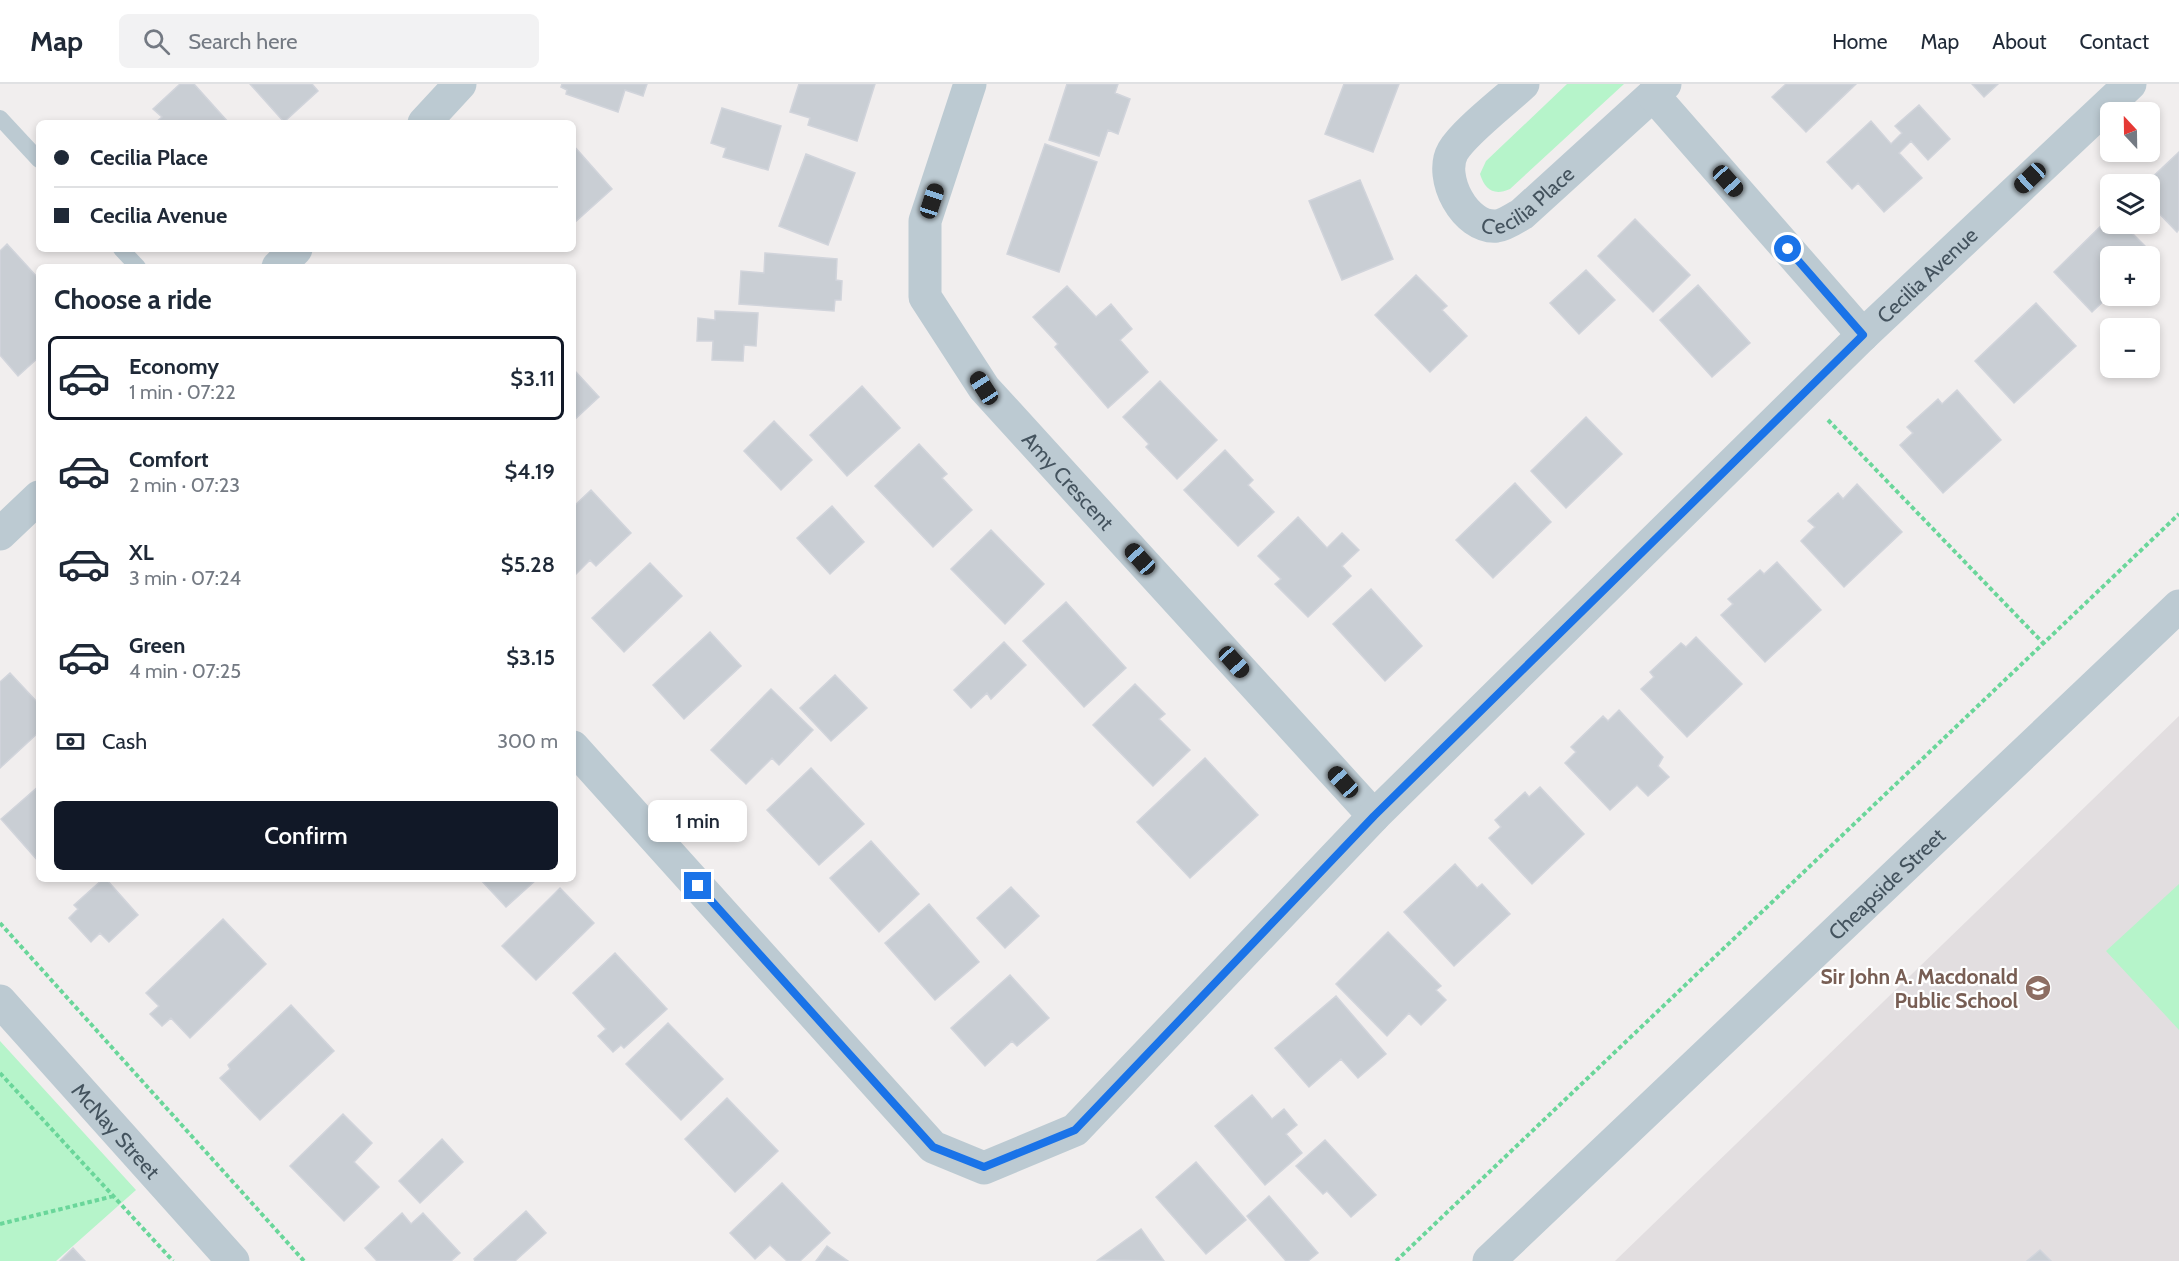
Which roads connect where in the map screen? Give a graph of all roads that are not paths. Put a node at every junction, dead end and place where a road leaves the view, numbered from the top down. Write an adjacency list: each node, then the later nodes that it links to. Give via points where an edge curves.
1 (460, 84): 7 (street)
2 (970, 84): 18 (street, Amy Crescent, via 925,221 925,297 984,388)
3 (1523, 84): 5 (street, Cecilia Place, via 1454,149 1447,164 1454,195 1483,223 1498,226 1522,214)
4 (2130, 84): 13 (street, Cecilia Avenue)
5 (1659, 90): 13 (street, Cecilia Place)
6 (0, 118): 8 (lane)
7 (427, 120)
8 (36, 157)
9 (124, 252): 11 (lane)
10 (293, 252): 12 (street)
11 (135, 264)
12 (281, 264)
13 (1863, 335): 18 (street, Cecilia Avenue)
14 (36, 500): 15 (street)
15 (0, 534)
16 (2179, 606): 21 (street, Cheapside Street)
17 (576, 750): 18 (street, Cecilia Avenue, via 933,1147 984,1167 1075,1130)
18 (1374, 816)
19 (0, 1001): 20 (street, McNay Street)
20 (232, 1261)
21 (1489, 1261)

